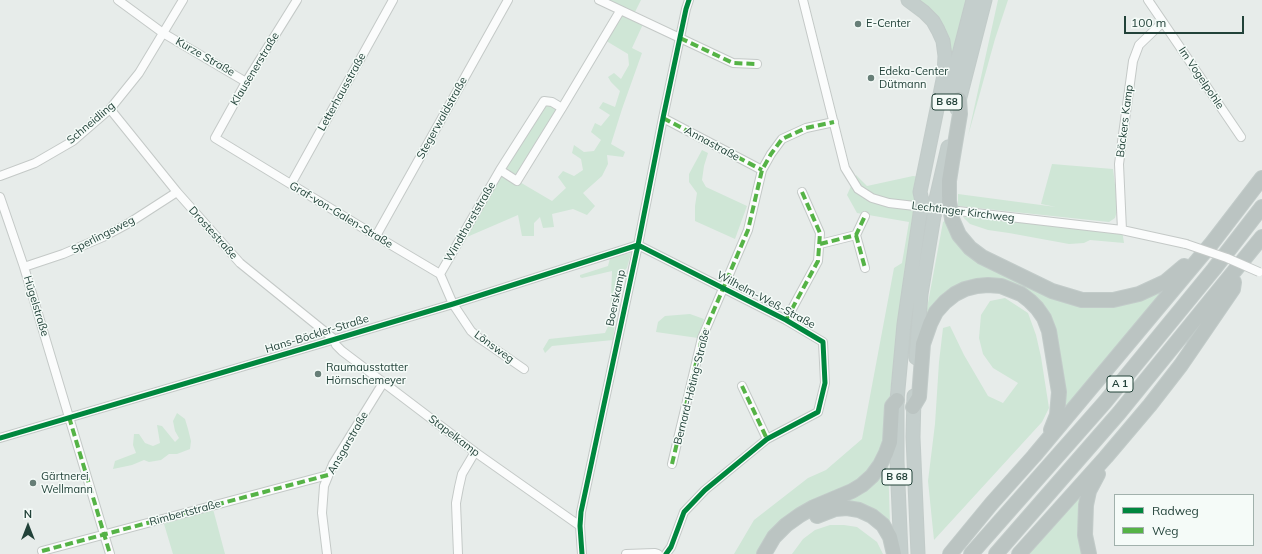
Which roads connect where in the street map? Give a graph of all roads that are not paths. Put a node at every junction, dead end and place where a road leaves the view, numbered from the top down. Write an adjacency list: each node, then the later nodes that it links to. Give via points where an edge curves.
1 (118, 0): 15 (street, Kurze Straße)
2 (183, 0): 15 (street, Schneidling)
3 (297, 0): 18 (street, Klausenerstraße)
4 (393, 0): 30 (street, Letterhausstraße)
5 (508, 0): 40 (street, Stegerwaldstraße)
6 (599, 0): 13 (street)
7 (690, 0): 16 (street, Boerskamp)
8 (803, 0): 23 (street, Lechtinger Kirchweg)
9 (908, 0): 34 (highway, via 933,21 943,41 945,56 944,74 920,192)
10 (973, 0): 34 (highway, B 68)
11 (985, 0): 19 (highway, B 68)
12 (1148, 0): 14 (street, Im Vogelpohle)
13 (620, 11): 16 (street); 20 (street, Windthorststraße)
14 (1163, 22): 24 (street, Im Vogelpohle); 38 (street, Bäckers Kamp, via 1139,45 1133,61 1119,164)
15 (163, 33): 18 (street, Kurze Straße); 21 (street, Schneidling, via 139,73)
16 (680, 38): 17 (street, via 733,64); 22 (street, Boerskamp)
17 (757, 64)
18 (246, 82): 25 (street, Klausenerstraße)
19 (959, 99): 35 (highway, via 960,114 949,181)
20 (562, 108): 26 (street, Windthorststraße, via 544,101); 26 (street, Windthorststraße, via 517,181)
21 (110, 110): 28 (street, Schneidling, via 73,140 35,163); 31 (street, Drostestraße)
22 (662, 118): 27 (street, Annastraße); 44 (street, Boerskamp)
23 (834, 122): 27 (street, Bernard-Höting-Straße, via 806,128 782,139); 38 (street, Lechtinger Kirchweg, via 845,168 858,189 872,198 889,203 941,210)
24 (1241, 137)
25 (215, 138): 30 (street, Graf-von-Galen-Straße)
26 (500, 170): 49 (street, Windthorststraße)
27 (762, 170): 50 (street, Bernard-Höting-Straße, via 748,230)
28 (0, 176)
29 (1262, 178): 42 (highway)
30 (291, 184): 40 (street, Graf-von-Galen-Straße)
31 (178, 192): 45 (street, Sperlingsweg, via 102,237); 53 (street, Drostestraße, via 240,263)
32 (802, 192): 43 (street, via 820,233)
33 (0, 197): 45 (street, Hügelstraße)
34 (922, 198): 57 (highway, B 68, bridge, via 904,324)
35 (943, 200): 42 (highway, bridge, via 959,235 982,257 1052,291 1082,300 1126,298 1151,289 1170,278); 58 (highway, B 68, bridge, via 934,216 926,260 917,326)
36 (1262, 208): 83 (highway, A 1, via 1104,402)
37 (865, 216): 39 (street)
38 (1122, 230): 48 (street, Lechtinger Kirchweg, bridge, via 1186,244)
39 (856, 235): 43 (street); 46 (street)
40 (376, 236): 49 (street, Graf-von-Galen-Straße)
41 (1262, 237): 47 (highway, A 1)
42 (1212, 243): 62 (highway)
43 (820, 244): 52 (street, via 818,261)
44 (638, 245): 50 (street, Wilhelm-Weß-Straße); 51 (street, Hans-Böckler-Straße); 67 (street, Boerskamp)
45 (24, 267): 59 (street, Hügelstraße)
46 (865, 268)
47 (1234, 272): 64 (highway, via 1233,289 1181,365); 84 (highway, A 1, via 1119,413)
48 (1261, 272)
49 (440, 274): 51 (street)
50 (722, 288): 52 (street, Wilhelm-Weß-Straße); 65 (street, Bernard-Höting-Straße, via 702,338)
51 (453, 304): 53 (street, Hans-Böckler-Straße); 54 (street, Lönsweg, via 471,331)
52 (786, 320): 61 (street, Wilhelm-Weß-Straße, via 823,342 825,383 818,412)
53 (334, 339): 55 (street, Stapelkamp, via 342,351); 59 (street, Hans-Böckler-Straße)
54 (524, 369)
55 (383, 383): 63 (street, Stapelkamp); 66 (street, Ansgarstraße)
56 (742, 386): 61 (street)
57 (897, 400): 77 (highway, via 892,406 890,442 886,454 872,476 852,492 800,514 778,533); 80 (highway, B 68)
58 (913, 407): 62 (highway, via 918,397 923,344 936,312 955,294 965,289 988,285 1011,289 1037,308 1046,324 1052,344 1059,403 1057,415); 81 (highway, B 68)
59 (69, 417): 60 (street, Hans-Böckler-Straße); 68 (street, Hügelstraße)
60 (0, 438)
61 (766, 439): 76 (street, Wilhelm-Weß-Straße, via 705,490 684,512 671,548)
62 (1043, 445): 82 (highway)
63 (475, 452): 67 (street, Stapelkamp); 72 (street, via 462,474 456,503)
64 (1106, 457): 85 (highway); 86 (highway, via 1095,478 1086,505 1084,535)
65 (672, 464)
66 (328, 475): 68 (street, Rimbertstraße); 71 (street, Ansgarstraße, via 324,486 322,513)
67 (580, 526): 73 (street, Boerskamp)
68 (104, 534): 69 (street, Rimbertstraße); 70 (street, Hügelstraße)
69 (42, 551)
70 (110, 554)
71 (327, 554)
72 (458, 554)
73 (582, 554)
74 (626, 554): 75 (street)
75 (658, 554)
76 (666, 554)
77 (764, 554)
78 (774, 554): 79 (highway, via 785,539 808,520 822,513 847,508 872,516 883,526 890,538)
79 (894, 554)
80 (901, 554)
81 (918, 554)
82 (950, 554)
83 (971, 554)
84 (996, 554)
85 (1019, 554)
86 (1088, 554)

